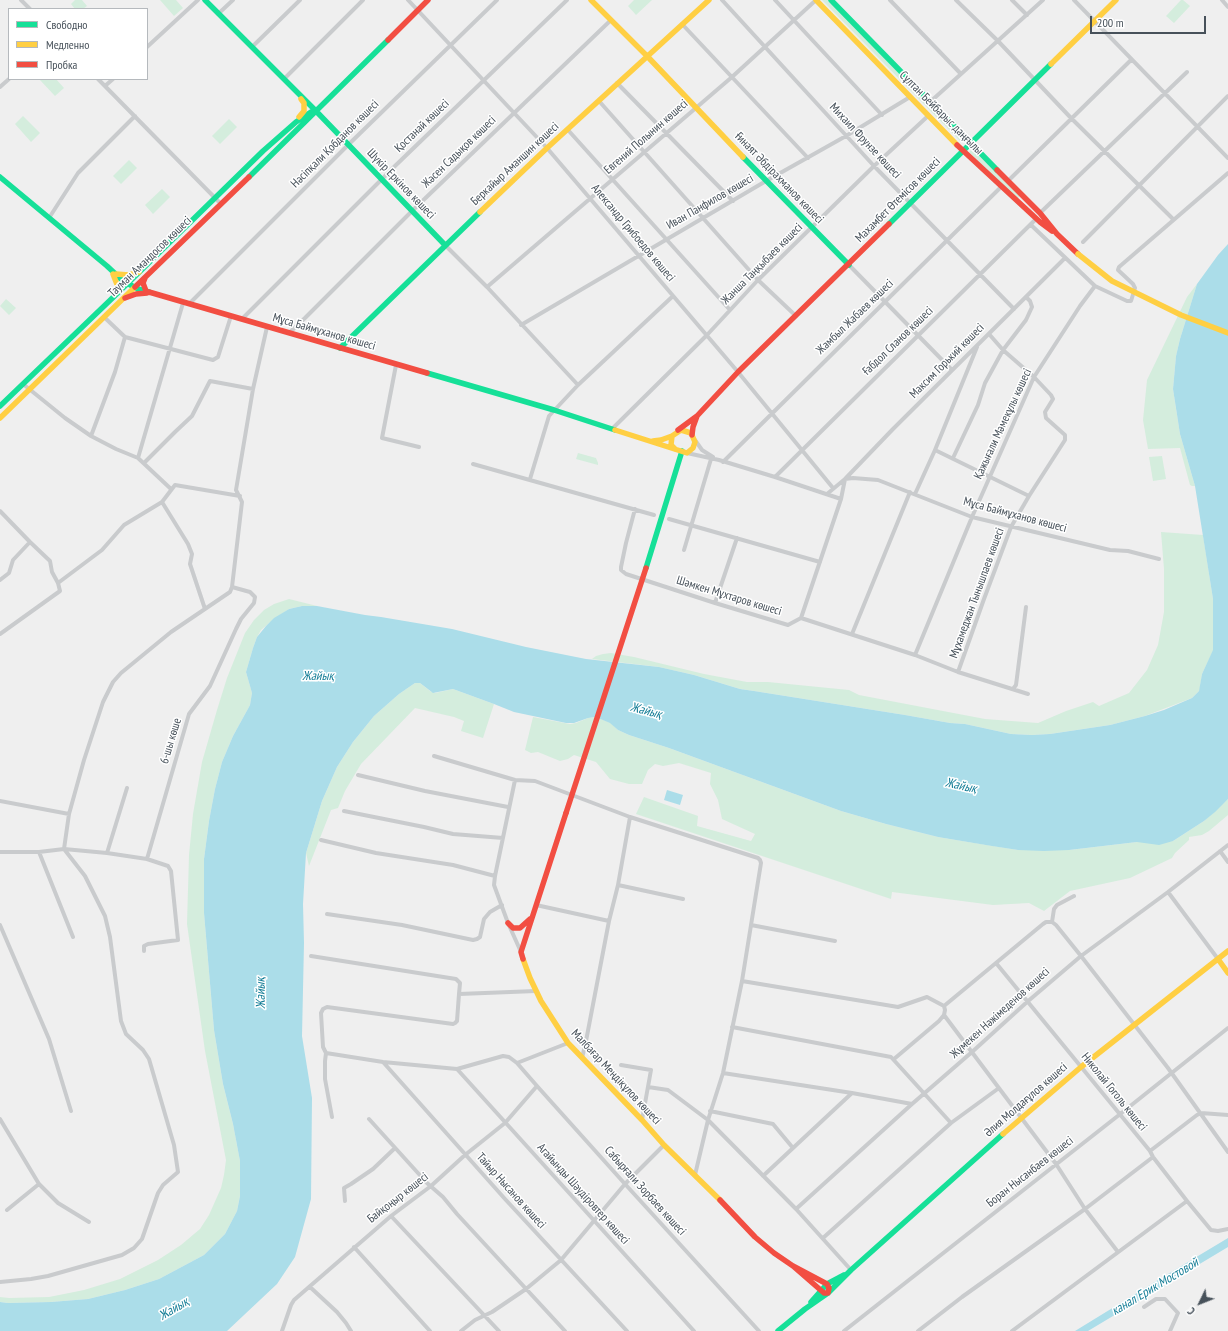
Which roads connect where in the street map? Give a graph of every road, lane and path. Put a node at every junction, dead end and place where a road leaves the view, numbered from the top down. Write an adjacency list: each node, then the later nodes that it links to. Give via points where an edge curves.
1 (21, 0): 25 (street)
2 (198, 0): 35 (street)
3 (204, 0): 27 (main road, Шүкір Еркінов көшесі)
4 (233, 0): 27 (street)
5 (300, 0): 36 (street)
6 (363, 0): 43 (street)
7 (408, 0): 26 (street, Александр Грибоедов көшесі)
8 (428, 0): 26 (main road, Тауман Амандосов көшесі)
9 (497, 0): 34 (street, Нәсіпқали Қобданов көшесі)
10 (567, 0): 47 (street, Қостанай көшесі)
11 (590, 0): 29 (main road, Ғинаят Әбдірахманов көшесі)
12 (709, 0): 32 (main road, Беркайыр Аманшин көшесі)
13 (722, 0): 37 (street, Михаил Фрунзе көшесі)
14 (775, 0): 30 (street)
15 (816, 0): 30 (street, Евгений Полынин көшесі); 55 (main road, Сұлтан Бейбарыс даңғылы)
16 (831, 0): 57 (main road, Сұлтан Бейбарыс даңғылы)
17 (890, 0): 41 (street)
18 (956, 0): 33 (street)
19 (1012, 0): 28 (street)
20 (1043, 0): 28 (street)
21 (1074, 0): 31 (street)
22 (1116, 0): 31 (main road, Махамбет Өтемісов көшесі)
23 (1222, 0): 24 (street)
24 (1228, 7)
25 (29, 8)
26 (417, 10): 34 (street, Александр Грибоедов көшесі); 58 (main road, Тауман Амандосов көшесі)
27 (218, 14): 36 (main road, Шүкір Еркінов көшесі)
28 (1027, 15): 33 (street)
29 (610, 20): 38 (main road, Ғинаят Әбдірахманов көшесі); 61 (street, Жәсен Садықов көшесі)
30 (794, 20): 37 (street, Евгений Полынин көшесі); 62 (street)
31 (1095, 22): 39 (street); 48 (main road, Махамбет Өтемісов көшесі)
32 (682, 24): 38 (main road, Беркайыр Аманшин көшесі); 42 (street)
33 (998, 41): 41 (street); 48 (street)
34 (450, 45): 47 (street, Александр Грибоедов көшесі); 74 (street, Нәсіпқали Қобданов көшесі)
35 (148, 46)
36 (252, 47): 43 (main road, Шүкір Еркінов көшесі)
37 (765, 47): 42 (street, Евгений Полынин көшесі); 72 (street, Михаил Фрунзе көшесі)
38 (647, 56): 49 (main road, Беркайыр Аманшин көшесі); 59 (main road, Ғинаят Әбдірахманов көшесі)
39 (1132, 60): 53 (street); 65 (street)
40 (1186, 72): 53 (street)
41 (961, 74): 57 (street)
42 (732, 77): 59 (street, Евгений Полынин көшесі); 79 (street)
43 (284, 79): 52 (main road, Шүкір Еркінов көшесі)
44 (8, 80): 50 (street)
45 (99, 80): 51 (street)
46 (112, 80): 51 (street)
47 (483, 80): 61 (street, Александр Грибоедов көшесі); 85 (street, Қостанай көшесі)
48 (1035, 80): 65 (street); 73 (main road, Махамбет Өтемісов көшесі)
49 (617, 83): 56 (main road, Беркайыр Аманшин көшесі); 71 (street)
50 (0, 86)
51 (105, 86): 63 (street)
52 (298, 93): 58 (main road, via 314,104); 60 (main road, Шүкір Еркінов көшесі); 67 (main road, via 304,103 304,111)
53 (1165, 94): 69 (street); 78 (street)
54 (1228, 96): 69 (street)
55 (910, 97): 62 (street, Иван Панфилов көшесі); 64 (main road, Сұлтан Бейбарыс даңғылы)
56 (599, 102): 70 (main road, Беркайыр Аманшин көшесі); 77 (street)
57 (930, 102): 73 (main road, Сұлтан Бейбарыс даңғылы)
58 (322, 105): 60 (main road, Тауман Амандосов көшесі); 66 (main road)
59 (696, 108): 71 (street, Евгений Полынин көшесі); 86 (main road, Ғинаят Әбдірахманов көшесі)
60 (315, 110): 66 (main road, Шүкір Еркінов көшесі); 67 (main road, Тауман Амандосов көшесі); 68 (main road, Тауман Амандосов көшесі)
61 (515, 113): 75 (street, Александр Грибоедов көшесі); 95 (street, Жәсен Садықов көшесі)
62 (882, 114): 72 (street, Иван Панфилов көшесі)
63 (135, 116): 90 (street); 97 (street, via 78,173)
64 (928, 116): 76 (main road, Сұлтан Бейбарыс даңғылы); 81 (street, Жанша Таңқыбаев көшесі)
65 (1071, 118): 78 (street); 87 (street)
66 (324, 120): 68 (main road, via 314,117); 74 (main road, Шүкір Еркінов көшесі)
67 (296, 122): 90 (main road, Тауман Амандосов көшесі)
68 (302, 125): 93 (main road, Тауман Амандосов көшесі)
69 (1197, 127): 80 (street); 88 (street)
70 (568, 130): 75 (main road, Беркайыр Аманшин көшесі); 84 (street)
71 (666, 133): 77 (street, Евгений Полынин көшесі); 92 (street)
72 (846, 136): 79 (street, Иван Панфилов көшесі); 81 (street, Михаил Фрунзе көшесі)
73 (970, 144): 76 (main road, Махамбет Өтемісов көшесі); 87 (main road, Сұлтан Бейбарыс даңғылы)
74 (348, 145): 85 (main road, Шүкір Еркінов көшесі); 128 (street, Нәсіпқали Қобданов көшесі)
75 (548, 148): 91 (street, Александр Грибоедов көшесі); 107 (main road, Беркайыр Аманшин көшесі)
76 (963, 151): 89 (main road, Сұлтан Бейбарыс даңғылы); 94 (main road, Махамбет Өтемісов көшесі)
77 (645, 152): 84 (street, Евгений Полынин көшесі); 98 (street)
78 (1105, 152): 88 (street); 96 (street)
79 (808, 158): 86 (street, Иван Панфилов көшесі)
80 (1228, 158)
81 (874, 166): 94 (street, Михаил Фрунзе көшесі); 102 (street, Жанша Таңқыбаев көшесі)
82 (1228, 173): 100 (street)
83 (0, 177): 97 (main road, Мұса Баймұханов көшесі)
84 (612, 179): 91 (street, Евгений Полынин көшесі); 104 (street)
85 (382, 180): 95 (main road, Шүкір Еркінов көшесі); 134 (street, Қостанай көшесі)
86 (766, 181): 92 (street, Иван Панфилов көшесі); 102 (main road, Ғинаят Әбдірахманов көшесі)
87 (1008, 181): 96 (main road, Сұлтан Бейбарыс даңғылы)
88 (1139, 185): 100 (street); 106 (street)
89 (1001, 187): 99 (main road, Сұлтан Бейбарыс даңғылы); 105 (street, Жамбыл Жабаев көшесі)
90 (216, 198): 93 (street); 112 (main road, Тауман Амандосов көшесі)
91 (590, 198): 108 (street, Александр Грибоедов көшесі); 120 (street, Евгений Полынин көшесі)
92 (733, 201): 98 (street, Иван Панфилов көшесі)
93 (221, 204): 115 (main road, Тауман Амандосов көшесі)
94 (910, 204): 105 (street, Михаил Фрунзе көшесі); 110 (main road, Махамбет Өтемісов көшесі)
95 (412, 211): 107 (main road, Шүкір Еркінов көшесі); 137 (street, Жәсен Садықов көшесі)
96 (1040, 213): 103 (main road, Сұлтан Бейбарыс даңғылы)
97 (49, 218): 111 (main road, Мұса Баймұханов көшесі)
98 (703, 218): 104 (street, Иван Панфилов көшесі); 116 (street)
99 (1036, 219): 101 (street, Ғабдол Сланов көшесі); 103 (main road, Сұлтан Бейбарыс даңғылы)
100 (1173, 219): 118 (street, via 1118,267 1135,288 1131,301)
101 (1031, 225): 109 (street); 114 (street, Ғабдол Сланов көшесі)
102 (812, 228): 110 (main road, Ғинаят Әбдірахманов көшесі); 116 (street, Жанша Таңқыбаев көшесі)
103 (1057, 234): 138 (main road, Сұлтан Бейбарыс даңғылы, bridge, via 1112,281)
104 (667, 240): 108 (street, Иван Панфилов көшесі); 130 (street)
105 (947, 241): 114 (street, Михаил Фрунзе көшесі); 126 (street, Жамбыл Жабаев көшесі)
106 (1083, 242)
107 (446, 245): 120 (street, Шүкір Еркінов көшесі); 145 (main road, Беркайыр Аманшин көшесі)
108 (640, 256): 122 (street, Александр Грибоедов көшесі); 135 (street, Иван Панфилов көшесі)
109 (1065, 258): 118 (street); 124 (street, Максим Горький көшесі)
110 (849, 264): 126 (street, Ғинаят Әбдірахманов көшесі); 132 (main road, Махамбет Өтемісов көшесі)
111 (110, 269): 113 (main road, Мұса Баймұханов көшесі); 123 (main road, via 118,287)
112 (139, 272): 113 (main road, via 129,275); 117 (main road, Тауман Амандосов көшесі)
113 (116, 274): 117 (main road, Мұса Баймұханов көшесі)
114 (980, 275): 129 (street, Михаил Фрунзе көшесі); 141 (street, Ғабдол Сланов көшесі)
115 (145, 278): 119 (main road, Тауман Амандосов көшесі); 121 (main road, via 142,283)
116 (758, 280): 130 (street, Жанша Таңқыбаев көшесі); 132 (street)
117 (127, 284): 119 (main road, Мұса Баймұханов көшесі); 123 (main road, Тауман Амандосов көшесі)
118 (1095, 286): 150 (street, Қажығали Мәмекұлы көшесі)
119 (135, 287): 121 (main road, Мұса Баймұханов көшесі); 125 (main road, Тауман Амандосов көшесі)
120 (487, 287): 135 (street, Шүкір Еркінов көшесі)
121 (148, 292): 125 (main road); 127 (main road, Мұса Баймұханов көшесі)
122 (674, 296): 140 (street, Александр Грибоедов көшесі); 152 (street)
123 (114, 297): 151 (main road, Тауман Амандосов көшесі)
124 (1026, 297): 129 (street, Максим Горький көшесі); 146 (street, via 1032,307 1026,320)
125 (121, 300): 133 (main road, Тауман Амандосов көшесі)
126 (886, 302): 141 (street, Ғинаят Әбдірахманов көшесі); 157 (street, Жамбыл Жабаев көшесі)
127 (182, 303): 128 (main road, Мұса Баймұханов көшесі); 144 (street)
128 (189, 304): 131 (main road, Мұса Баймұханов көшесі)
129 (1014, 309): 139 (street, Максим Горький көшесі)
130 (730, 310): 140 (street, Жанша Таңқыбаев көшесі)
131 (231, 316): 134 (main road, Мұса Баймұханов көшесі); 144 (street, via 216,359)
132 (796, 316): 149 (main road, Махамбет Өтемісов көшесі)
133 (104, 317): 142 (street); 154 (main road, Тауман Амандосов көшесі)
134 (242, 319): 136 (main road, Мұса Баймұханов көшесі)
135 (522, 325): 152 (street, Шүкір Еркінов көшесі)
136 (267, 327): 137 (main road, Мұса Баймұханов көшесі); 153 (street)
137 (288, 333): 145 (main road, Мұса Баймұханов көшесі)
138 (1228, 333)
139 (989, 334): 143 (street, Максим Горький көшесі); 146 (street, Мұхамеджан Тынышпаев көшесі)
140 (707, 335): 149 (street, Александр Грибоедов көшесі); 160 (street, Жанша Таңқыбаев көшесі)
141 (919, 336): 148 (street, Ғинаят Әбдірахманов көшесі); 168 (street, Ғабдол Сланов көшесі)
142 (125, 337): 144 (street); 162 (street)
143 (978, 344): 148 (street, Максим Горький көшесі); 169 (street)
144 (169, 348): 171 (street)
145 (340, 348): 147 (main road, Мұса Баймұханов көшесі)
146 (1003, 350): 150 (street, Мұхамеджан Тынышпаев көшесі); 173 (street, via 984,383 978,406)
147 (396, 365): 156 (main road, Мұса Баймұханов көшесі); 166 (street, via 382,438)
148 (952, 370): 180 (street, Максим Горький көшесі)
149 (738, 372): 157 (street, Александр Грибоедов көшесі); 158 (main road, Махамбет Өтемісов көшесі)
150 (1034, 378): 177 (street, Қажығали Мәмекұлы көшесі); 186 (street, Мұхамеджан Тынышпаев көшесі, via 1053,399 1045,412 1046,418 1065,435 1065,440)
151 (23, 384): 154 (street); 155 (main road, Тауман Амандосов көшесі)
152 (578, 385): 156 (street)
153 (253, 389): 175 (street, via 210,381 192,416); 185 (street, via 236,490)
154 (29, 390): 159 (main road, Тауман Амандосов көшесі); 162 (street)
155 (0, 406)
156 (554, 410): 160 (main road, Мұса Баймұханов көшесі); 179 (street, via 549,416)
157 (772, 413): 168 (street, Александр Грибоедов көшесі); 174 (street, Жамбыл Жабаев көшесі)
158 (696, 416): 161 (main road, Махамбет Өтемісов көшесі); 164 (main road)
159 (0, 418)
160 (612, 429): 165 (main road, Мұса Баймұханов көшесі)
161 (678, 431): 163 (main road, Махамбет Өтемісов көшесі); 164 (main road, via 687,430)
162 (91, 436): 171 (street)
163 (672, 436): 165 (main road); 167 (main road, via 671,445)
164 (693, 437): 170 (main road, via 693,448); 174 (street, via 702,450)
165 (649, 441): 167 (main road, Мұса Баймұханов көшесі)
166 (419, 447)
167 (675, 449): 170 (main road)
168 (802, 450): 178 (street, Ғабдол Сланов көшесі); 181 (street, Александр Грибоедов көшесі)
169 (935, 450): 173 (street); 183 (street)
170 (685, 452): 172 (street); 239 (main road, bridge)
171 (138, 458): 175 (street)
172 (711, 458): 174 (street); 194 (street)
173 (953, 458): 177 (street)
174 (721, 461): 178 (street)
175 (144, 463): 182 (street)
176 (473, 464): 179 (street)
177 (990, 476): 186 (street); 192 (street, Қажығали Мәмекұлы көшесі)
178 (775, 477): 184 (street)
179 (530, 479): 189 (street)
180 (845, 479): 181 (street, Максим Горький көшесі); 183 (street, Мұса Баймұханов көшесі, via 878,480); 187 (street)
181 (833, 488): 184 (street, Максим Горький көшесі)
182 (171, 489): 185 (street, via 176,484); 188 (street)
183 (913, 493): 192 (street, Мұса Баймұханов көшесі); 209 (street)
184 (827, 494): 187 (street)
185 (240, 496): 203 (street, via 242,502)
186 (1029, 496): 195 (street, Мұхамеджан Тынышпаев көшесі)
187 (841, 499): 200 (street)
188 (162, 502): 202 (street, via 124,525 102,550); 206 (street, via 190,549 190,564)
189 (635, 509): 191 (street); 204 (street, Шәмкен Мұхтаров көшесі, via 621,567 623,572)
190 (0, 511): 197 (street)
191 (654, 515)
192 (972, 518): 195 (street, Мұса Баймұханов көшесі); 210 (street, Қажығали Мәмекұлы көшесі)
193 (669, 519): 194 (street)
194 (691, 526): 196 (street); 198 (street)
195 (1011, 527): 199 (street, Мұса Баймұханов көшесі); 211 (street, Мұхамеджан Тынышпаев көшесі)
196 (737, 538): 200 (street); 204 (street)
197 (30, 542): 201 (street, via 13,560 9,573); 202 (street, via 50,560 52,572)
198 (684, 550)
199 (1159, 559)
200 (820, 562): 207 (street)
201 (0, 580)
202 (58, 582): 208 (street, via 60,591)
203 (232, 587): 206 (street, via 226,596); 231 (street, 6-шы көше, via 250,592 255,600 241,619 210,686 189,714)
204 (715, 604): 207 (street, Шәмкен Мұхтаров көшесі, via 788,625)
205 (1026, 607): 212 (street, via 1016,685)
206 (205, 609): 221 (street, via 171,632 113,682 103,702 84,760)
207 (801, 618): 209 (street)
208 (0, 634)
209 (852, 634): 210 (street)
210 (915, 655): 211 (street)
211 (958, 672): 212 (street)
212 (1013, 689): 213 (street)
213 (1028, 694)
214 (434, 756): 216 (street)
215 (358, 774): 219 (street, via 425,791)
216 (515, 780): 219 (street); 222 (street, via 535,781)
217 (127, 788): 230 (street)
218 (0, 801): 221 (street)
219 (508, 807): 223 (street)
220 (344, 811): 223 (street, via 453,834)
221 (70, 814): 226 (street)
222 (630, 817): 234 (street); 246 (street, via 758,858 761,863)
223 (503, 838): 233 (street)
224 (321, 840): 233 (street, via 376,853 453,865)
225 (1228, 845): 227 (street, Жұмекен Нәжімеденов көшесі)
226 (64, 850): 229 (street); 230 (street); 327 (street, via 85,876 105,916 122,1021 126,1034 149,1058 174,1145 178,1172 158,1193 142,1239 134,1248 122,1255 48,1276)
227 (1220, 851): 232 (street); 235 (street, Жұмекен Нәжімеденов көшесі)
228 (0, 852): 229 (street)
229 (39, 852): 247 (street)
230 (107, 853): 231 (street)
231 (147, 859): 249 (street, via 170,868 178,940 148,944 144,946)
232 (1228, 862)
233 (495, 876): 238 (street, via 494,885)
234 (618, 885): 237 (street); 242 (street)
235 (1168, 892): 253 (street, Жұмекен Нәжімеденов көшесі); 254 (street)
236 (1074, 896): 243 (street, via 1057,905)
237 (683, 899)
238 (502, 905): 240 (street, via 484,919 480,937 473,940 402,925); 244 (street)
239 (536, 905): 241 (main road); 242 (street)
240 (327, 914)
241 (532, 918): 244 (main road, via 520,928 513,928); 251 (main road)
242 (609, 921): 269 (street)
243 (1052, 922): 253 (street); 255 (street, via 1043,924)
244 (508, 923): 251 (street)
245 (0, 925): 284 (street, via 49,1039)
246 (751, 925): 248 (street); 257 (street)
247 (73, 937)
248 (835, 941)
249 (144, 951)
250 (1228, 951): 254 (main road, Әлия Молдағұлов көшесі)
251 (521, 952): 258 (main road, Малбағар Меңдіқұлов көшесі)
252 (311, 956): 259 (street, via 456,979 460,983)
253 (1081, 956): 260 (street, Жұмекен Нәжімеденов көшесі); 263 (street)
254 (1218, 959): 256 (main road); 263 (main road, Әлия Молдағұлов көшесі)
255 (996, 963): 260 (street, Николай Гоголь көшесі); 261 (street)
256 (1228, 973)
257 (742, 981): 261 (street, via 898,1007 927,997); 264 (street)
258 (536, 991): 259 (street); 266 (main road, Малбағар Меңдіқұлов көшесі)
259 (459, 994): 268 (street, via 457,1020 453,1024 327,1007 322,1013 323,1047)
260 (1027, 1002): 267 (street, Жұмекен Нәжімеденов көшесі); 274 (street, Николай Гоголь көшесі)
261 (944, 1006): 262 (street)
262 (944, 1015): 267 (street); 270 (street)
263 (1134, 1025): 274 (main road, Әлия Молдағұлов көшесі); 277 (street)
264 (732, 1027): 270 (street); 276 (street)
265 (1228, 1028): 277 (street, Боран Нысанбаев көшесі)
266 (568, 1043): 269 (main road, Малбағар Меңдіқұлов көшесі); 272 (street)
267 (972, 1052): 280 (street); 282 (street, Жұмекен Нәжімеденов көшесі)
268 (326, 1053): 271 (street); 289 (street, via 324,1061)
269 (581, 1058): 293 (main road, Малбағар Меңдіқұлов көшесі)
270 (894, 1058): 282 (street)
271 (383, 1062): 275 (street); 302 (street, Тайыр Нысанов көшесi)
272 (518, 1063): 275 (street, via 510,1057 503,1056); 278 (street, Сабырғали Зорбаев көшесі)
273 (621, 1065): 279 (street, via 651,1070)
274 (1081, 1067): 287 (street, Николай Гоголь көшесі); 290 (main road, Әлия Молдағұлов көшесі)
275 (457, 1069): 295 (street, Агайынды Шәудіровтер көшесi)
276 (722, 1073): 281 (street); 285 (street)
277 (1172, 1073): 286 (street); 287 (street, Боран Нысанбаев көшесі)
278 (537, 1086): 295 (street, Байқоңыр көшесi); 308 (street, Сабырғали Зорбаев көшесі)
279 (648, 1086): 293 (street); 294 (street, via 668,1090)
280 (999, 1088): 290 (street); 296 (street)
281 (852, 1093): 283 (street); 299 (street)
282 (924, 1094): 283 (street, Жұмекен Нәжімеденов көшесі); 296 (street)
283 (912, 1104): 312 (street, Жұмекен Нәжімеденов көшесі)
284 (70, 1111)
285 (710, 1111): 294 (street); 299 (street, via 773,1124)
286 (1201, 1114): 288 (street); 300 (street); 301 (street)
287 (1120, 1115): 300 (street, Николай Гоголь көшесі); 304 (street, Боран Нысанбаев көшесі)
288 (1228, 1116)
289 (332, 1117)
290 (1021, 1118): 304 (street); 323 (main road, Әлия Молдағұлов көшесі)
291 (0, 1119): 307 (street)
292 (369, 1119): 298 (street)
293 (642, 1120): 297 (main road, Малбағар Меңдіқұлов көшесі)
294 (708, 1120): 305 (street); 306 (street)
295 (505, 1123): 302 (street, Байқоңыр көшесi); 316 (street, Агайынды Шәудіровтер көшесi)
296 (952, 1123): 319 (street)
297 (664, 1145): 305 (main road, Малбағар Меңдіқұлов көшесі); 308 (street)
298 (395, 1148): 309 (street); 310 (street, via 373,1169 344,1188)
299 (793, 1148): 306 (street)
300 (1150, 1151): 303 (street, Николай Гоголь көшесі)
301 (1228, 1152)
302 (465, 1155): 309 (street, Байқоңыр көшесi); 322 (street, Тайыр Нысанов көшесi)
303 (1153, 1157): 311 (street, Николай Гоголь көшесі); 313 (street)
304 (1056, 1164): 313 (street); 346 (street, Боран Нысанбаев көшесі)
305 (695, 1175): 325 (main road, Малбағар Меңдіқұлов көшесі, via 756,1238)
306 (763, 1176): 312 (street)
307 (39, 1184): 314 (street); 317 (street, via 58,1202)
308 (624, 1184): 316 (street); 344 (street, Сабырғали Зорбаев көшесі)
309 (431, 1186): 315 (street, Байқоңыр көшесi); 330 (street)
310 (345, 1201)
311 (1187, 1201): 318 (street, Николай Гоголь көшесі, via 1211,1230); 321 (street)
312 (796, 1208): 319 (street)
313 (1085, 1209): 321 (street); 347 (street)
314 (7, 1210)
315 (391, 1216): 320 (street, Байқоңыр көшесi); 335 (street)
316 (594, 1221): 322 (street); 343 (street, Агайынды Шәудіровтер көшесi)
317 (89, 1222)
318 (1228, 1229)
319 (823, 1238): 323 (street)
320 (354, 1247): 329 (street, Байқоңыр көшесi); 338 (street)
321 (1118, 1252): 348 (street)
322 (561, 1260): 330 (street); 342 (street, Тайыр Нысанов көшесi)
323 (851, 1270): 324 (main road, Әлия Молдағұлов көшесі)
324 (846, 1274): 326 (main road, Әлия Молдағұлов көшесі); 332 (main road, Әлия Молдағұлов көшесі)
325 (812, 1278): 326 (main road); 328 (main road, Малбағар Меңдіқұлов көшесі); 331 (main road, Малбағар Меңдіқұлов көшесі); 334 (main road, via 813,1296)
326 (835, 1279): 328 (main road, Әлия Молдағұлов көшесі)
327 (0, 1282)
328 (827, 1284): 331 (main road, Әлия Молдағұлов көшесі); 332 (main road)
329 (310, 1287): 336 (street, Байқоңыр көшесi, via 294,1300); 337 (street, via 337,1312)
330 (526, 1289): 335 (street); 341 (street)
331 (821, 1290): 332 (main road, Малбағар Меңдіқұлов көшесі); 334 (main road, Әлия Молдағұлов көшесі)
332 (828, 1293): 334 (main road, Әлия Молдағұлов көшесі)
333 (1144, 1307): 349 (street, via 1156,1299 1164,1299 1178,1313)
334 (805, 1309): 345 (main road, Әлия Молдағұлов көшесі)
335 (485, 1315): 339 (street); 340 (street)
336 (282, 1331)
337 (351, 1331)
338 (430, 1331)
339 (461, 1331)
340 (499, 1331)
341 (565, 1331)
342 (627, 1331)
343 (694, 1331)
344 (759, 1331)
345 (778, 1331)
346 (844, 1331)
347 (918, 1331)
348 (1012, 1331)
349 (1170, 1331)

